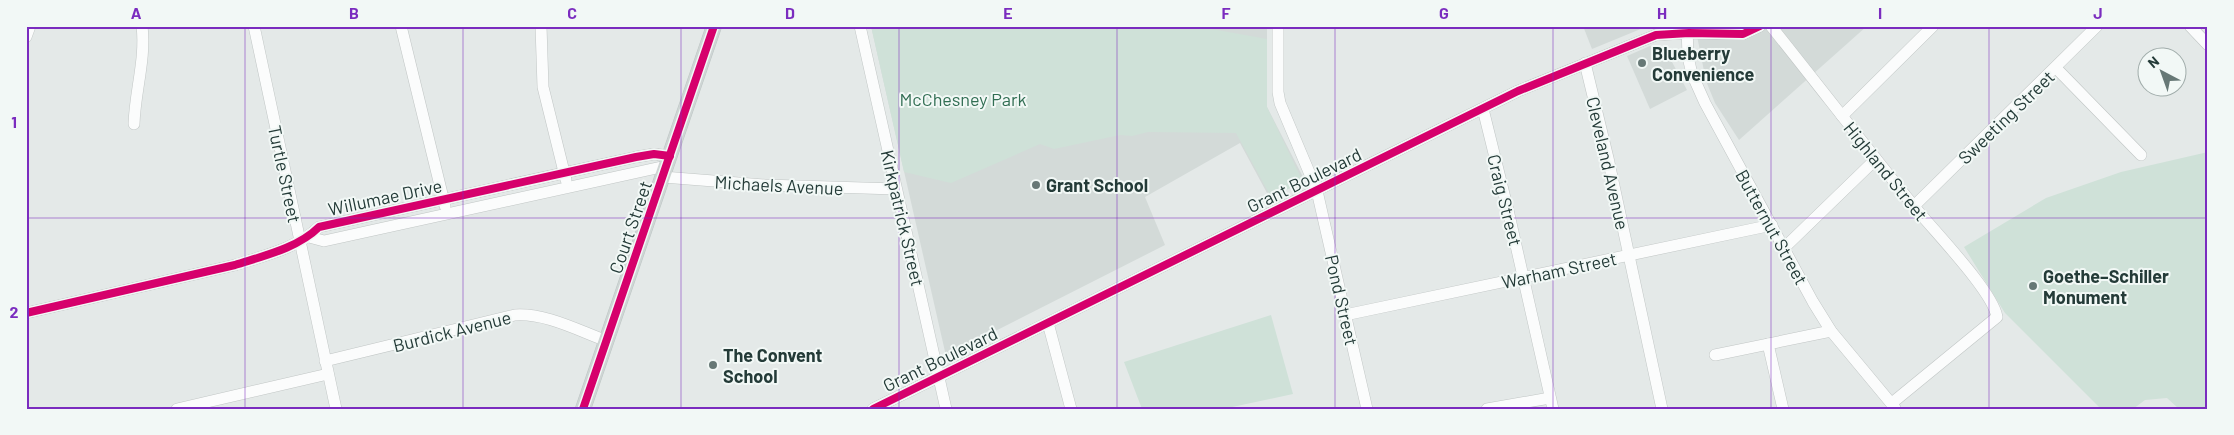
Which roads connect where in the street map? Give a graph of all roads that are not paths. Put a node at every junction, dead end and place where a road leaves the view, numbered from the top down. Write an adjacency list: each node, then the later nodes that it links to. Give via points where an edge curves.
1 (30, 26): 15 (street)
2 (142, 26): 21 (street, via 144,45)
3 (254, 26): 33 (street, Turtle Street)
4 (401, 26): 29 (street)
5 (541, 26): 25 (street, via 543,87)
6 (714, 26): 24 (main road, Court Street)
7 (860, 26): 27 (street, Kirkpatrick Street)
8 (1278, 26): 28 (street, Pond Street, via 1280,103)
9 (1760, 26): 14 (street, Grant Boulevard, via 1743,34)
10 (1771, 26): 20 (street, Highland Street)
11 (1933, 26): 20 (street)
12 (2097, 26): 18 (street, Sweeting Street)
13 (2190, 26): 16 (street)
14 (1688, 29): 17 (street, Grant Boulevard, via 1645,38); 32 (street, Butternut Street, via 1688,57 1698,88)
15 (26, 37)
16 (2208, 45)
17 (1585, 63): 19 (street, Grant Boulevard); 35 (street, Cleveland Avenue)
18 (2056, 68): 22 (street); 30 (street, Sweeting Street)
19 (1483, 109): 28 (street, Grant Boulevard); 36 (street, Craig Street)
20 (1842, 116): 23 (street, Highland Street)
21 (134, 124)
22 (2141, 154)
23 (1876, 159): 30 (street, Highland Street); 34 (street)
24 (666, 167): 25 (street, Willumae Drive, via 654,154); 26 (street, Willumae Drive); 27 (street, Michaels Avenue, via 765,185); 41 (main road, Court Street)
25 (564, 174): 26 (street); 29 (street, Willumae Drive)
26 (567, 187): 31 (street, Willumae Drive)
27 (896, 189): 46 (street, Kirkpatrick Street)
28 (1317, 190): 38 (street, Pond Street); 39 (street, Grant Boulevard)
29 (443, 199): 31 (street); 33 (street, Willumae Drive, via 319,226)
30 (1914, 206): 49 (street, Highland Street, via 1986,293 1997,317)
31 (447, 213): 33 (street, Willumae Drive, via 324,241)
32 (1772, 225): 34 (street, Butternut Street); 35 (street, Warham Street)
33 (304, 239): 37 (street, Willumae Drive, via 269,254 201,274); 44 (street, Turtle Street)
34 (1784, 248): 40 (street, Butternut Street)
35 (1628, 255): 36 (street, Warham Street); 58 (street, Cleveland Avenue)
36 (1524, 277): 38 (street, Warham Street); 47 (street, Craig Street)
37 (26, 313)
38 (1346, 315): 56 (street, Pond Street)
39 (1048, 323): 46 (street, Grant Boulevard); 55 (street)
40 (1831, 331): 42 (street); 49 (street, Butternut Street)
41 (607, 341): 44 (street, Burdick Avenue, via 528,314); 52 (main road, Court Street)
42 (1768, 344): 43 (street); 59 (street)
43 (1715, 355)
44 (325, 361): 45 (street, Turtle Street)
45 (328, 374): 48 (street); 51 (street, Turtle Street)
46 (939, 376): 53 (street, Grant Boulevard); 54 (street, Kirkpatrick Street)
47 (1552, 403): 57 (street)
48 (215, 405): 50 (street)
49 (1894, 406)
50 (177, 409)
51 (336, 409)
52 (584, 409)
53 (874, 409)
54 (946, 409)
55 (1071, 409)
56 (1367, 409)
57 (1488, 409)
58 (1662, 409)
59 (1783, 409)

